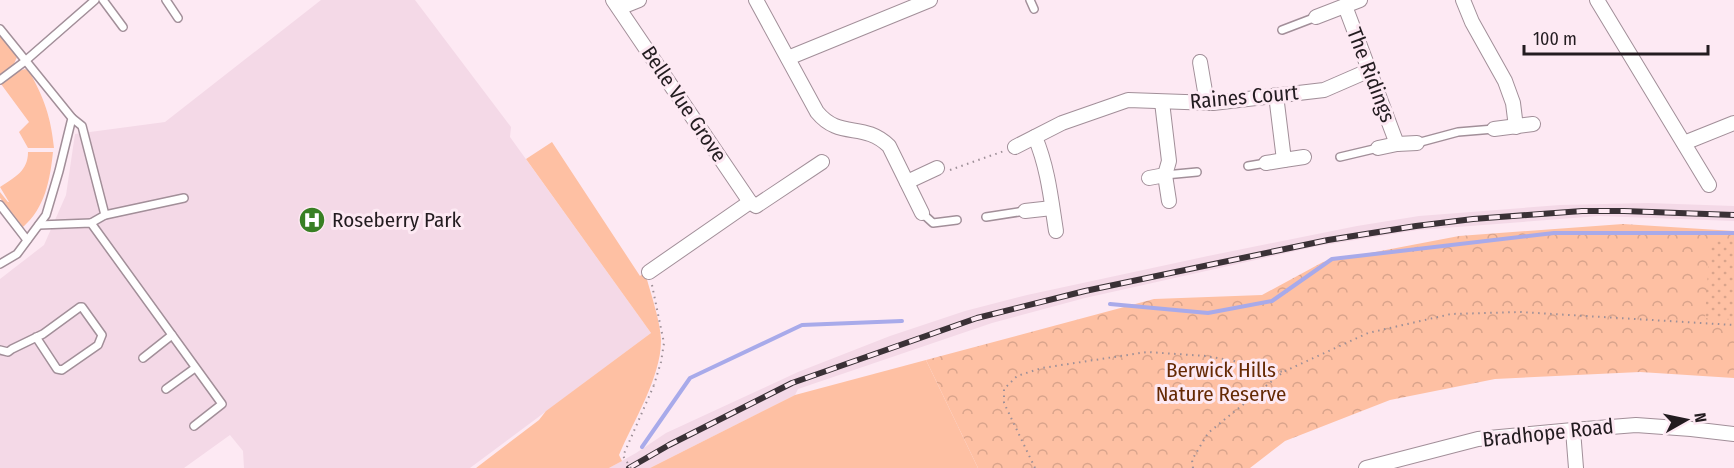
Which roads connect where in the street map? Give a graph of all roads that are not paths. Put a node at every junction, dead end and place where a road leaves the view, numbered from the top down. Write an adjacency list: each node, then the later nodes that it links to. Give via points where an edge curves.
1 (94, 0): 20 (lane)
2 (103, 0): 16 (lane)
3 (166, 0): 15 (lane)
4 (639, 0): 11 (street)
5 (756, 0): 19 (street)
6 (930, 0): 19 (street)
7 (1030, 0): 13 (lane)
8 (1360, 0): 12 (street, The Ridings)
9 (1463, 0): 30 (street, via 1505,81 1514,103)
10 (1597, 0): 35 (street)
11 (616, 4): 52 (street, Belle Vue Grove)
12 (1345, 6): 14 (street, The Ridings); 22 (street, The Ridings)
13 (1034, 9)
14 (1316, 17): 18 (lane)
15 (178, 18)
16 (123, 27)
17 (0, 29): 20 (lane)
18 (1282, 30)
19 (788, 58): 48 (street, via 824,121 833,127 865,131 881,139 889,146)
20 (24, 62): 23 (lane); 27 (lane)
21 (1200, 62): 26 (street)
22 (1370, 70): 24 (street, Raines Court, via 1324,90); 34 (street, The Ridings)
23 (0, 80)
24 (1276, 95): 26 (street, Raines Court); 40 (street)
25 (1162, 102): 26 (street, Raines Court); 32 (street, Raines Court, via 1128,100 1062,123); 46 (street, via 1169,161)
26 (1207, 103)
27 (72, 118): 57 (lane, via 82,126); 61 (lane, via 60,171)
28 (1734, 123): 35 (street)
29 (1533, 124): 30 (street)
30 (1516, 127): 31 (street)
31 (1494, 129): 33 (lane, via 1458,132)
32 (1035, 137): 36 (street, Raines Court); 54 (street, via 1044,158)
33 (1418, 143): 34 (street)
34 (1397, 144): 37 (street)
35 (1684, 144): 49 (street)
36 (1015, 147)
37 (1378, 148): 39 (lane)
38 (1304, 157): 40 (street)
39 (1340, 157)
40 (1284, 160): 42 (street)
41 (822, 162): 52 (street)
42 (1266, 163): 43 (lane)
43 (1248, 166)
44 (941, 170): 48 (street)
45 (1197, 172): 46 (lane)
46 (1166, 176): 47 (street); 51 (street)
47 (1149, 178)
48 (907, 182): 56 (street)
49 (1709, 184)
50 (184, 198): 57 (lane)
51 (1169, 201)
52 (753, 204): 65 (street)
53 (0, 205): 63 (lane)
54 (1052, 208): 55 (street); 62 (street)
55 (1026, 211): 58 (lane)
56 (922, 213): 59 (lane, via 933,223)
57 (105, 215): 60 (lane)
58 (986, 217)
59 (957, 220)
60 (92, 223): 61 (lane); 66 (lane)
61 (39, 225): 63 (lane)
62 (1056, 231)
63 (27, 240): 64 (lane, via 17,254)
64 (0, 264)
65 (649, 272)
66 (172, 335): 69 (lane); 70 (lane)
67 (36, 337): 67 (lane, via 80,307 102,335 98,345 62,370 57,369); 68 (lane, via 8,352)
68 (0, 350)
69 (143, 358)
70 (195, 368): 71 (lane); 72 (lane, via 222,404)
71 (166, 389)
72 (194, 426)
73 (1573, 430): 74 (street, Bradhope Road, via 1636,425); 75 (street, Bradhope Road, via 1478,439); 76 (street)
74 (1734, 434)
75 (1366, 468)
76 (1576, 468)

